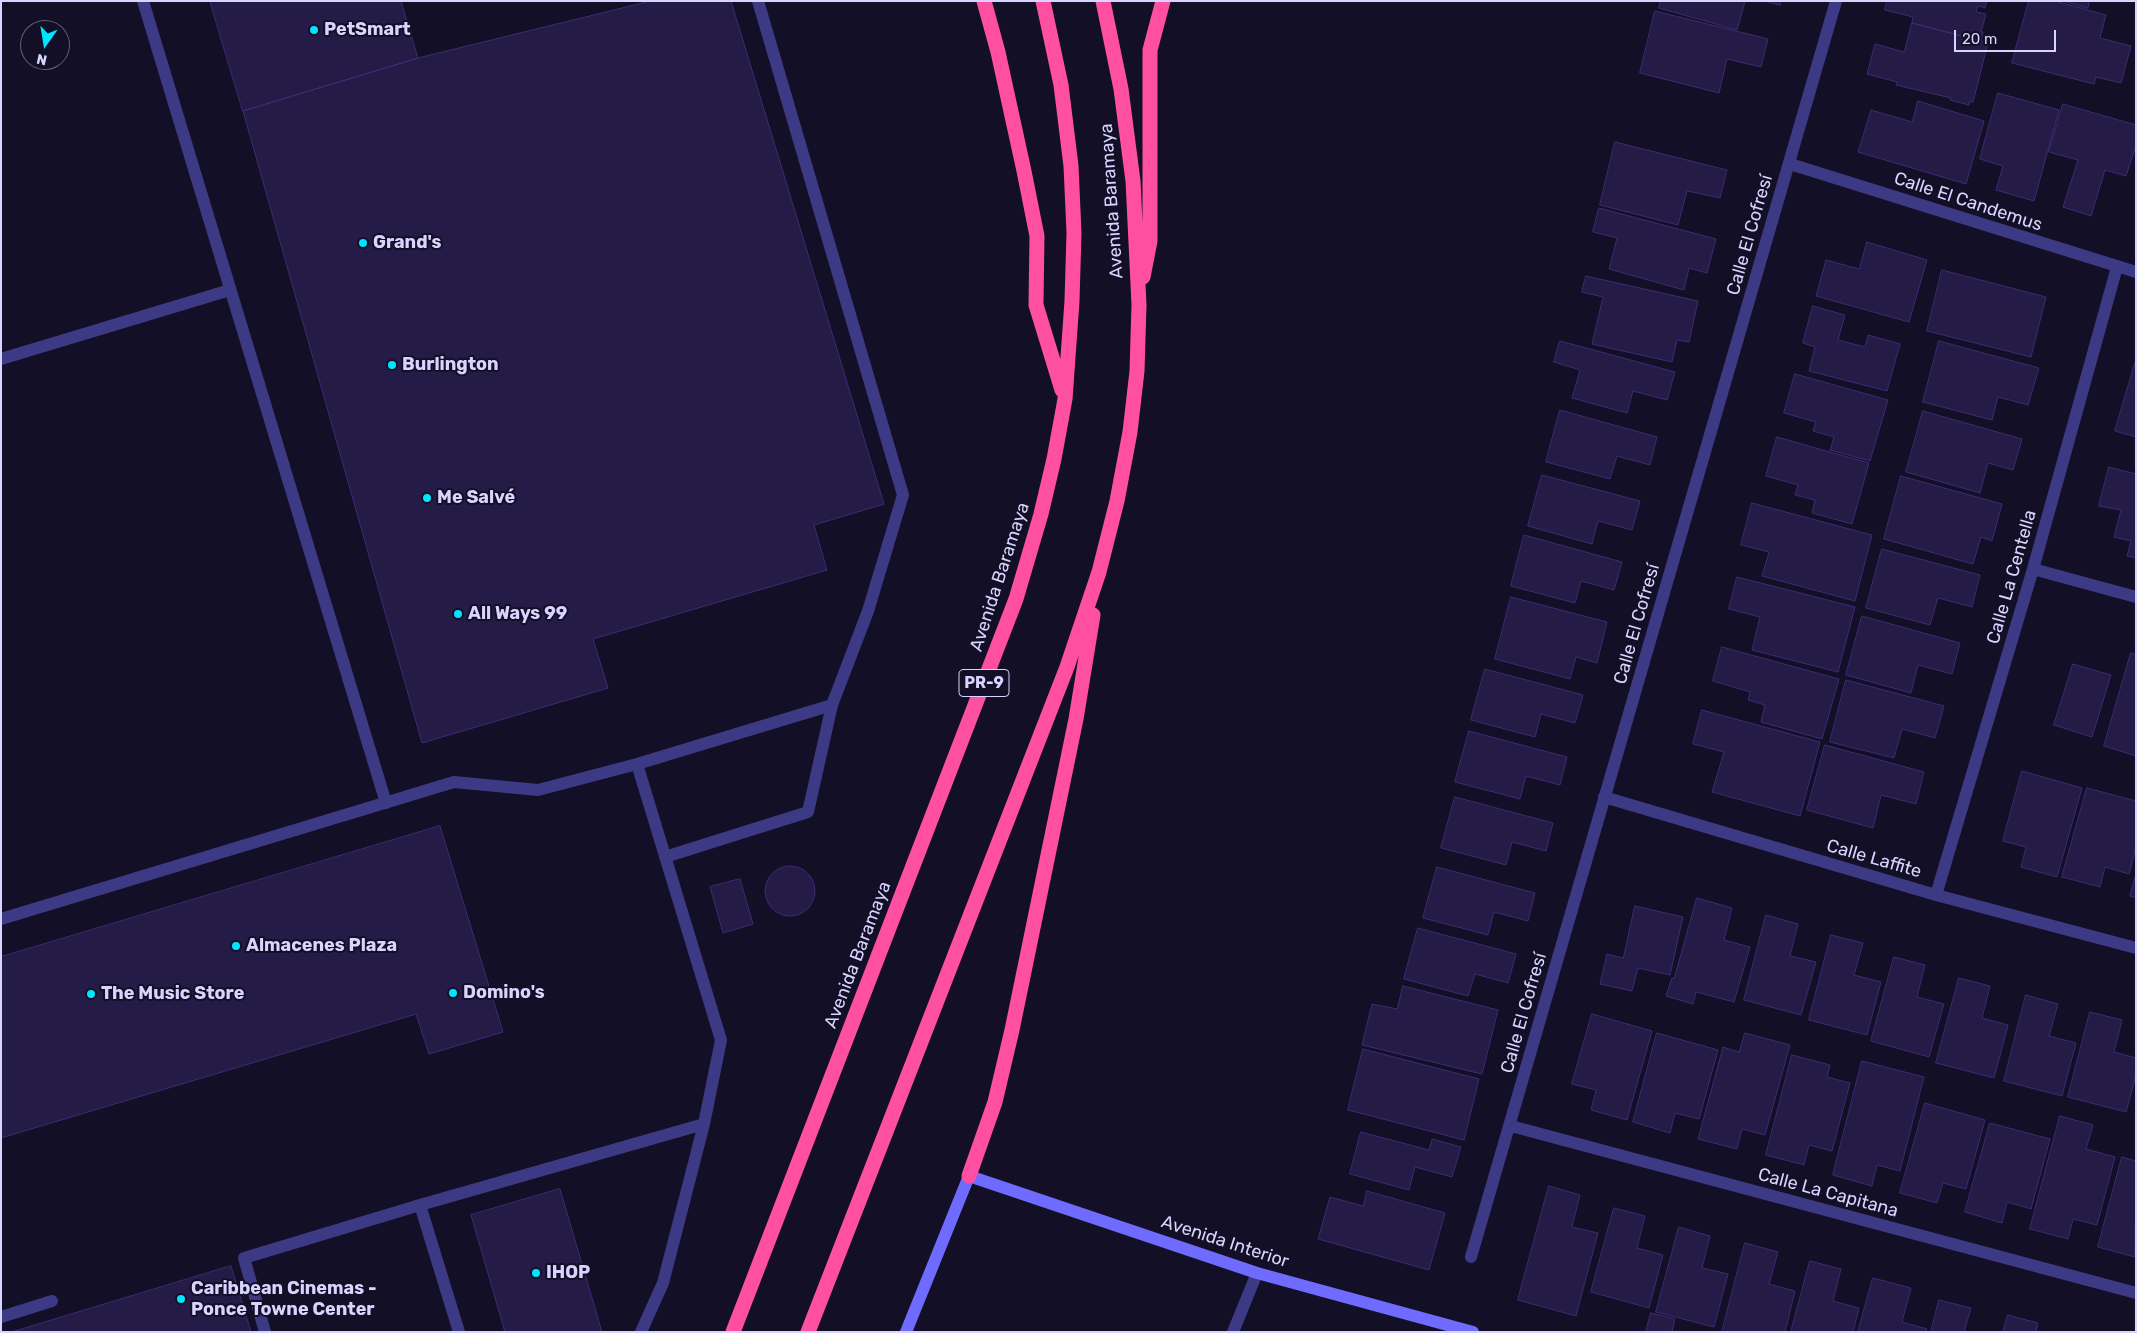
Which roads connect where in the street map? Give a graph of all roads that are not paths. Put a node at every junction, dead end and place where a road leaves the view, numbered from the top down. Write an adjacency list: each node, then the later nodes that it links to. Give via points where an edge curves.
1 (143, 1): 11 (street)
2 (758, 1): 18 (street, via 903,495 868,610)
3 (984, 1): 14 (highway, via 1037,236 1036,305)
4 (1043, 1): 14 (highway, Avenida Baramaya / PR-9, via 1061,85 1071,166 1074,233)
5 (1103, 1): 12 (highway, Avenida Baramaya, via 1122,89 1133,181)
6 (1163, 1): 12 (highway, via 1150,50 1150,240)
7 (1836, 1): 8 (street, Calle El Cofresí)
8 (1790, 164): 9 (street, Calle El Candemus); 20 (street, Calle El Cofresí)
9 (2117, 267): 10 (street, Calle El Candemus); 15 (street, Calle La Centella)
10 (2136, 272)
11 (230, 290): 13 (street); 21 (street)
12 (1138, 305): 16 (highway, Avenida Baramaya, via 1137,371 1130,432)
13 (1, 359)
14 (1065, 399): 38 (highway, Avenida Baramaya / PR-9, via 1041,514 1016,599)
15 (2033, 569): 17 (street); 23 (street, Calle La Centella)
16 (1099, 572): 28 (highway, via 1076,719 1012,1030 995,1102); 39 (highway, Avenida Baramaya, via 1067,667)
17 (2136, 597)
18 (832, 705): 19 (street); 22 (street, via 808,812)
19 (636, 764): 21 (street, via 538,790 454,782); 22 (street)
20 (1604, 797): 23 (street, Calle Laffite); 27 (street, Calle El Cofresí)
21 (386, 803): 24 (street)
22 (665, 857): 26 (street, via 721,1040)
23 (1936, 895): 25 (street, Calle Laffite)
24 (1, 919)
25 (2136, 948)
26 (704, 1124): 29 (street); 37 (street, via 662,1283)
27 (1511, 1126): 30 (street, Calle El Cofresí); 32 (street, Calle La Capitana)
28 (969, 1176): 31 (street, Avenida Interior); 40 (street)
29 (420, 1205): 35 (street, via 244,1258); 36 (street)
30 (1472, 1257)
31 (1257, 1272): 41 (street); 42 (street, Avenida Interior)
32 (2136, 1293)
33 (52, 1301): 34 (street)
34 (1, 1317)
35 (265, 1332)
36 (459, 1332)
37 (641, 1332)
38 (733, 1332)
39 (808, 1332)
40 (906, 1332)
41 (1233, 1332)
42 (1473, 1332)

